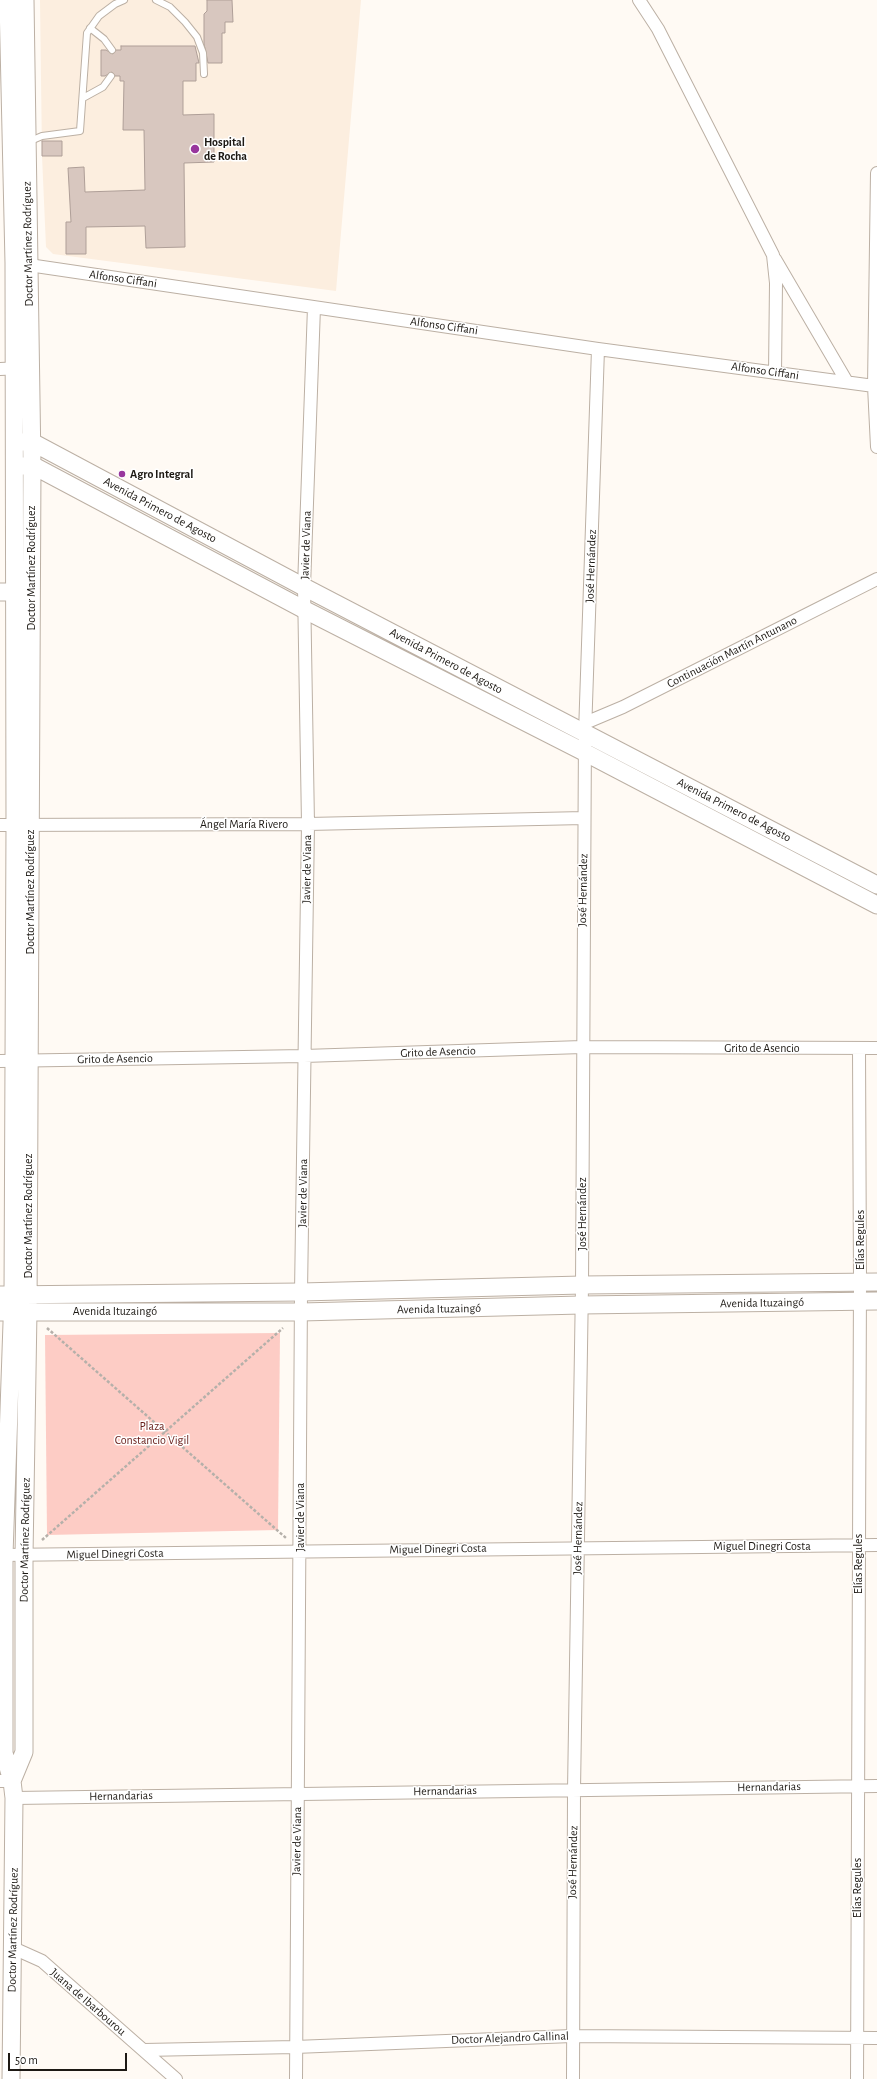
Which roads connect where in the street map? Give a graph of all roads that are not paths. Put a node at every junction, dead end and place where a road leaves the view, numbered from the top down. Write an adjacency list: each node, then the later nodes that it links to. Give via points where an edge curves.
1 (8, 0): 11 (street, Doctor Martínez Rodríguez)
2 (25, 0): 11 (street, Doctor Martínez Rodríguez)
3 (124, 0): 6 (lane, via 106,9)
4 (156, 0): 8 (lane, via 173,10 197,37 203,53)
5 (639, 0): 13 (street, via 658,29)
6 (90, 28): 7 (lane, via 100,35); 10 (lane, via 87,33)
7 (112, 50)
8 (204, 74)
9 (111, 76): 10 (lane, via 102,87)
10 (83, 98): 11 (lane, via 80,131)
11 (13, 143): 14 (street, Doctor Martínez Rodríguez)
12 (877, 173): 15 (street)
13 (773, 255): 19 (street, via 776,283); 20 (street)
14 (21, 264): 16 (street, Alfonso Ciffani); 18 (street, Doctor Martínez Rodríguez)
15 (876, 304): 21 (street)
16 (314, 307): 17 (street, Alfonso Ciffani); 26 (street, Javier de Viana)
17 (598, 349): 19 (street, Alfonso Ciffani); 29 (street, José Hernández)
18 (15, 368): 22 (street, Doctor Martínez Rodríguez)
19 (775, 373): 20 (street, Alfonso Ciffani)
20 (847, 382): 21 (street, Alfonso Ciffani)
21 (874, 386): 23 (street)
22 (24, 442): 24 (street, Doctor Martínez Rodríguez); 26 (street, Avenida Primero de Agosto)
23 (877, 447)
24 (24, 466): 27 (street, Doctor Martínez Rodríguez); 28 (street, Avenida Primero de Agosto)
25 (877, 579): 29 (street, Continuación Martín Antunano)
26 (304, 587): 28 (street, Javier de Viana); 29 (street, Avenida Primero de Agosto)
27 (15, 592): 33 (street, Doctor Martínez Rodríguez)
28 (305, 610): 30 (street, Avenida Primero de Agosto); 32 (street, Javier de Viana)
29 (585, 728): 30 (street, José Hernández); 34 (street, Avenida Primero de Agosto)
30 (584, 752): 31 (street, José Hernández); 35 (street, Avenida Primero de Agosto)
31 (584, 818): 32 (street, Ángel María Rivero); 36 (street, José Hernández)
32 (308, 824): 33 (street, Ángel María Rivero); 39 (street, Javier de Viana)
33 (15, 825): 40 (street, Doctor Martínez Rodríguez)
34 (877, 885)
35 (877, 905)
36 (582, 1047): 37 (street, Grito de Asencio); 39 (street, Grito de Asencio); 43 (street, José Hernández)
37 (858, 1048): 38 (street, Grito de Asencio); 41 (street, Elías Regules)
38 (877, 1048)
39 (304, 1056): 40 (street, Grito de Asencio); 44 (street, Javier de Viana)
40 (14, 1061): 45 (street, Doctor Martínez Rodríguez)
41 (860, 1282): 42 (street, Avenida Ituzaingó); 43 (street, Avenida Ituzaingó); 47 (street, Elías Regules)
42 (877, 1282)
43 (582, 1285): 44 (street, Avenida Ituzaingó); 48 (street, José Hernández)
44 (301, 1292): 45 (street, Avenida Ituzaingó); 50 (street, Javier de Viana)
45 (13, 1294): 49 (street, Doctor Martínez Rodríguez)
46 (877, 1301): 47 (street, Avenida Ituzaingó)
47 (860, 1302): 48 (street, Avenida Ituzaingó); 52 (street, Elías Regules)
48 (581, 1305): 50 (street, Avenida Ituzaingó); 53 (street, José Hernández)
49 (13, 1312): 50 (street, Avenida Ituzaingó); 55 (street, Doctor Martínez Rodríguez); 56 (street, Doctor Martínez Rodríguez)
50 (301, 1312): 54 (street, Javier de Viana)
51 (877, 1545): 52 (street, Miguel Dinegri Costa)
52 (858, 1546): 53 (street, Miguel Dinegri Costa); 57 (street, Elías Regules)
53 (578, 1548): 54 (street, Miguel Dinegri Costa); 60 (street, José Hernández)
54 (300, 1550): 56 (street, Miguel Dinegri Costa); 61 (street, Javier de Viana)
55 (2, 1555): 56 (street, Miguel Dinegri Costa); 59 (street, Doctor Martínez Rodríguez, via 4,1753)
56 (24, 1556): 59 (street, Doctor Martínez Rodríguez, via 24,1752)
57 (857, 1786): 58 (street, Hernandarias); 60 (street, Hernandarias); 66 (street, Elías Regules)
58 (877, 1786)
59 (9, 1787): 61 (street, Hernandarias); 62 (street, Doctor Martínez Rodríguez)
60 (574, 1790): 61 (street, Hernandarias); 64 (street, José Hernández)
61 (298, 1793): 67 (street, Javier de Viana)
62 (13, 1948): 63 (street, Doctor Martínez Rodríguez); 68 (street, Juana de Ibarbourou, via 42,1961)
63 (6, 2012): 69 (street, Doctor Martínez Rodríguez)
64 (572, 2036): 66 (street, Doctor Alejandro Gallinal); 67 (street, Doctor Alejandro Gallinal); 72 (street, José Hernández)
65 (877, 2038): 66 (street, Doctor Alejandro Gallinal)
66 (856, 2039): 73 (street, Elías Regules)
67 (295, 2047): 68 (street, Doctor Alejandro Gallinal); 71 (street, Javier de Viana)
68 (144, 2050): 70 (street, Juana de Ibarbourou)
69 (11, 2079)
70 (176, 2079)
71 (296, 2079)
72 (573, 2079)
73 (857, 2079)

